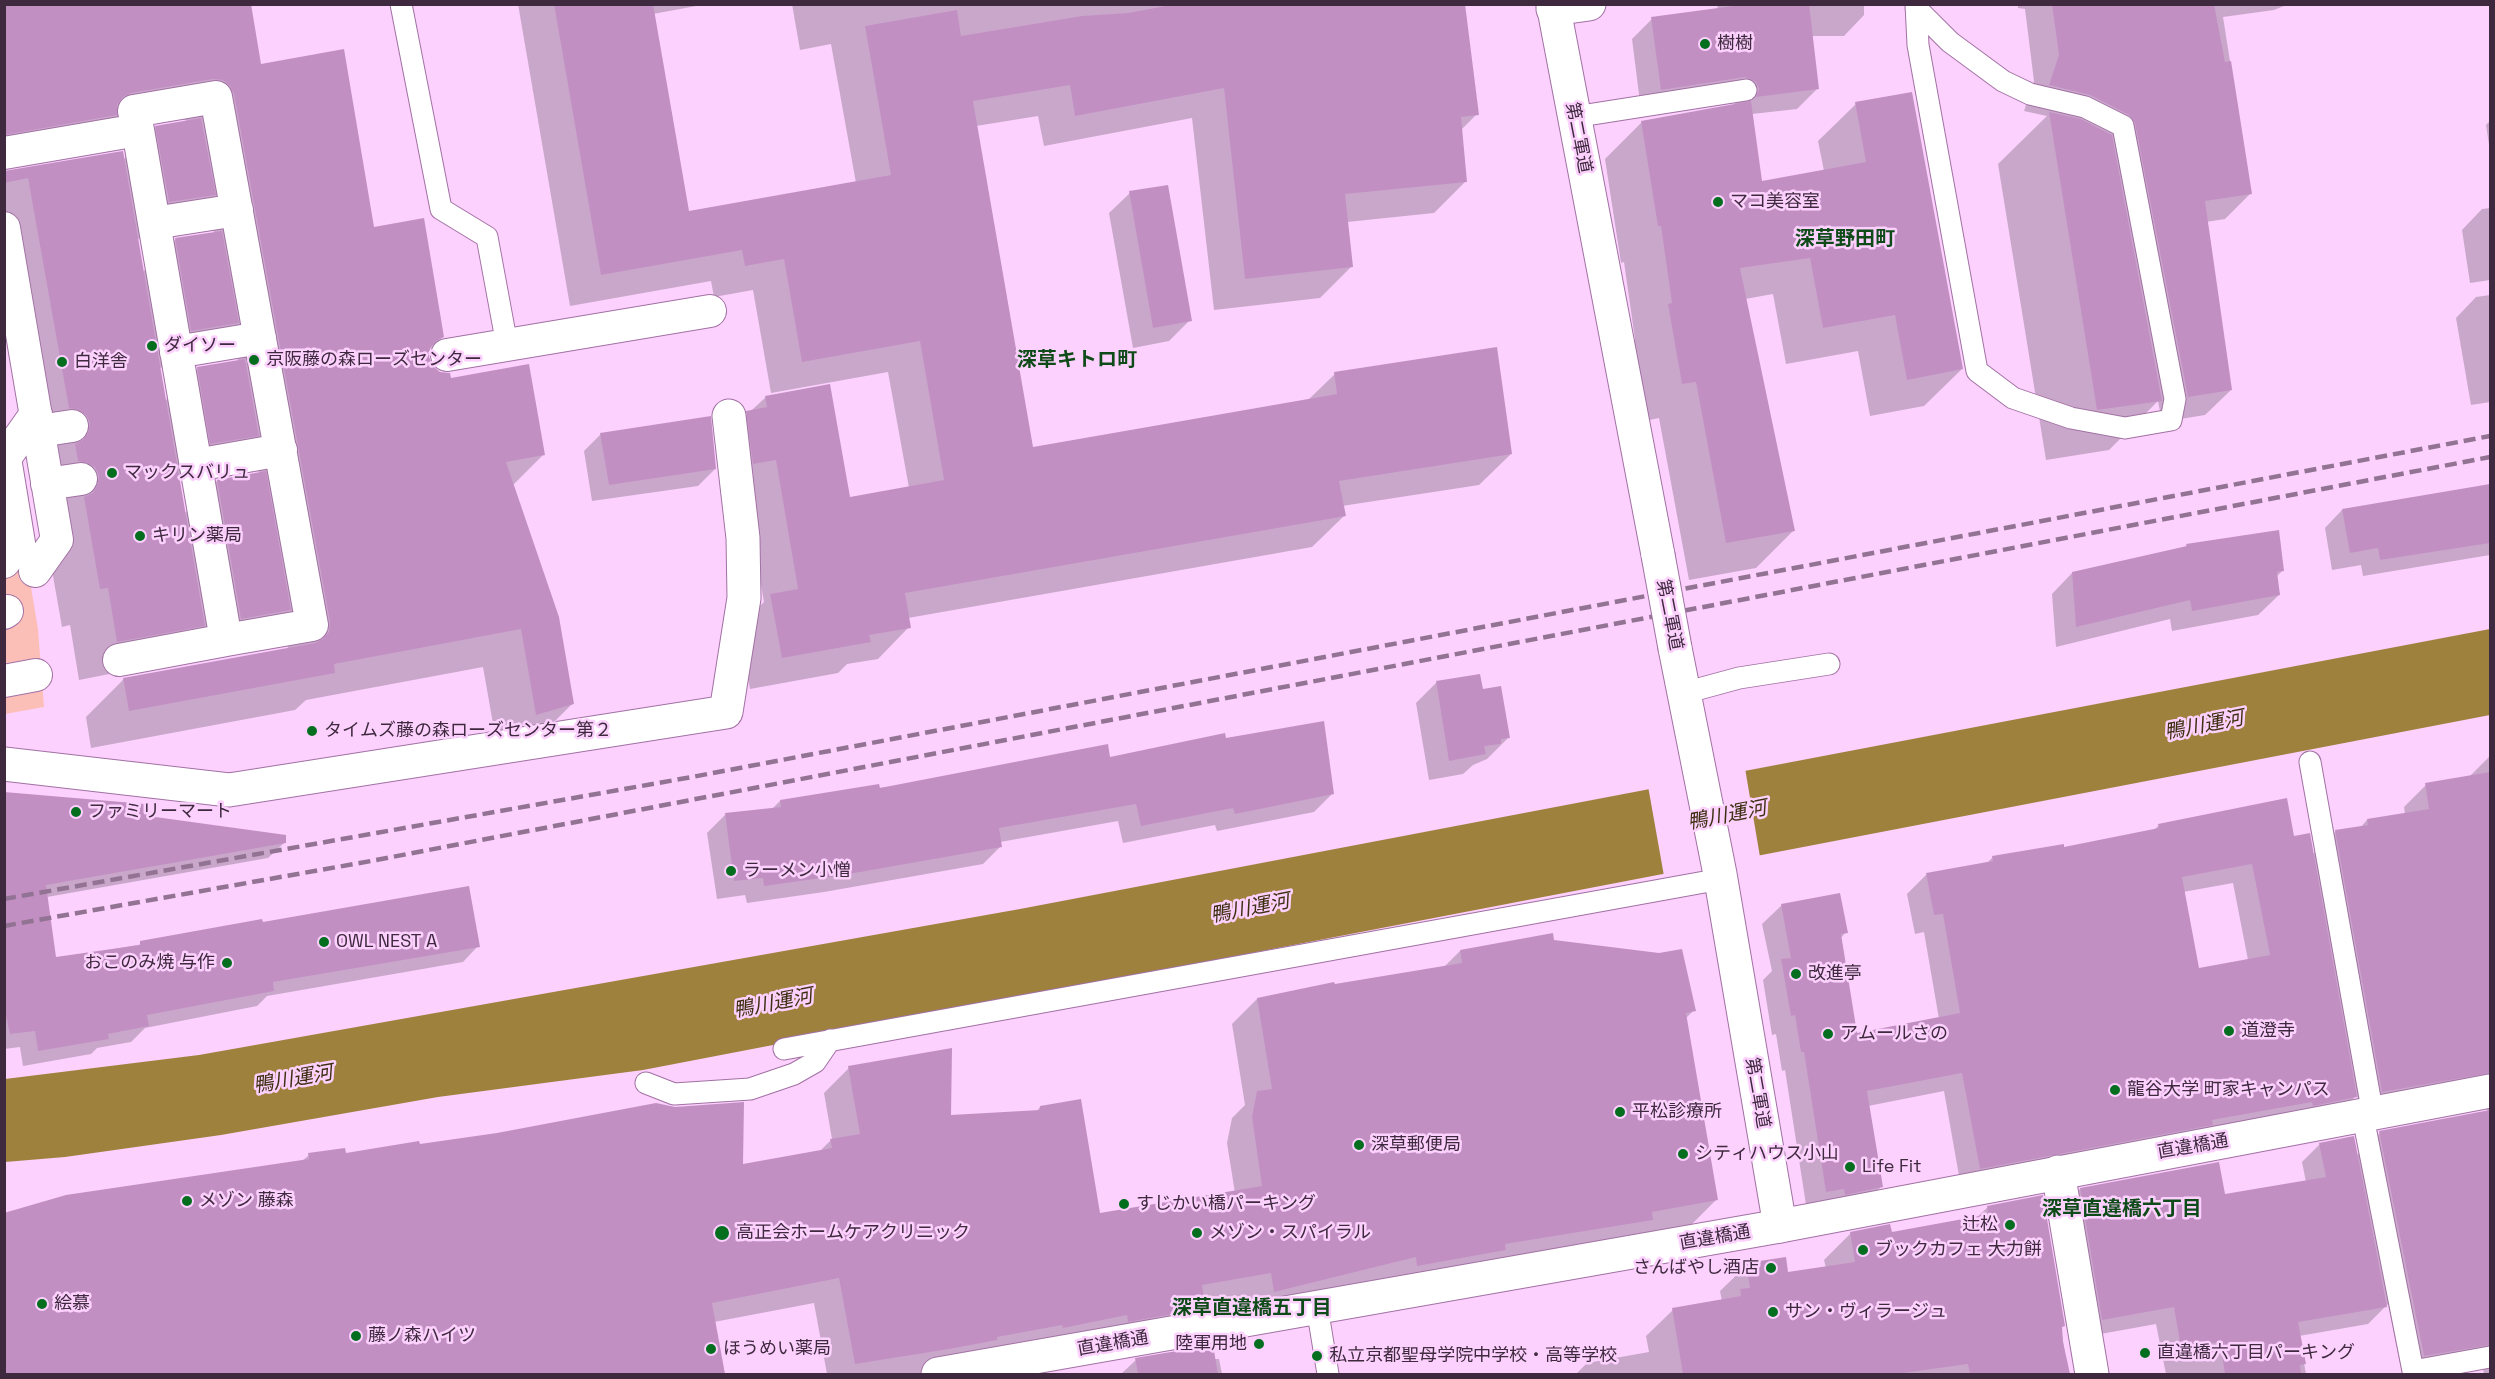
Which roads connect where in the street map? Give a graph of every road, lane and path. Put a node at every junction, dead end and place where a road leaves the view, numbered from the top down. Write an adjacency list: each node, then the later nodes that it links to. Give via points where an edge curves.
1 (401, 4): 15 (lane, via 441,209 487,237)
2 (1589, 4): 4 (street)
3 (1916, 6): 3 (lane, via 1918,45 1977,371 2013,398 2071,418 2125,428 2171,420 2175,399 2123,126 2085,107 2030,94 2003,81 1950,42)
4 (1553, 7): 6 (street, 第二軍道)
5 (1746, 90): 6 (lane)
6 (1574, 117): 32 (street, 第二軍道, bridge)
7 (138, 130): 8 (street); 9 (street, via 134,111 216,97); 10 (street)
8 (4, 153)
9 (237, 210): 10 (street); 14 (street)
10 (154, 223): 16 (street)
11 (4, 228): 12 (street)
12 (10, 298): 19 (street)
13 (710, 310): 15 (street)
14 (260, 338): 16 (street); 21 (street)
15 (507, 345): 17 (street)
16 (176, 352): 22 (street)
17 (447, 355)
18 (729, 416): 34 (street, via 743,538 744,598 726,712 229,790)
19 (38, 423): 20 (street); 24 (street); 25 (street, via 5,458 19,543)
20 (72, 426)
21 (281, 450): 22 (street); 27 (street, via 312,625)
22 (196, 465): 27 (street)
23 (81, 479): 24 (street)
24 (48, 484): 26 (street, via 57,540)
25 (4, 562)
26 (35, 571)
27 (226, 640): 28 (street)
28 (119, 660)
29 (1829, 664): 32 (lane, via 1740,678)
30 (36, 675): 31 (street)
31 (4, 681)
32 (1684, 693): 35 (street, 第二軍道)
33 (2310, 762): 40 (lane)
34 (4, 764)
35 (1720, 877): 36 (lane); 42 (street, 第二軍道)
36 (830, 1040): 37 (lane); 38 (lane, via 815,1062 794,1074 750,1089 674,1094)
37 (784, 1049)
38 (646, 1083)
39 (2490, 1091): 40 (street, 直違橋通)
40 (2368, 1116): 41 (street, 直違橋通); 45 (lane)
41 (2058, 1172): 42 (street, 直違橋通); 48 (street)
42 (1780, 1226): 43 (street, 直違橋通)
43 (1317, 1307): 46 (street, 直違橋通); 47 (lane)
44 (2490, 1358): 45 (lane)
45 (2413, 1373)
46 (938, 1374)
47 (1328, 1374)
48 (2092, 1374)

